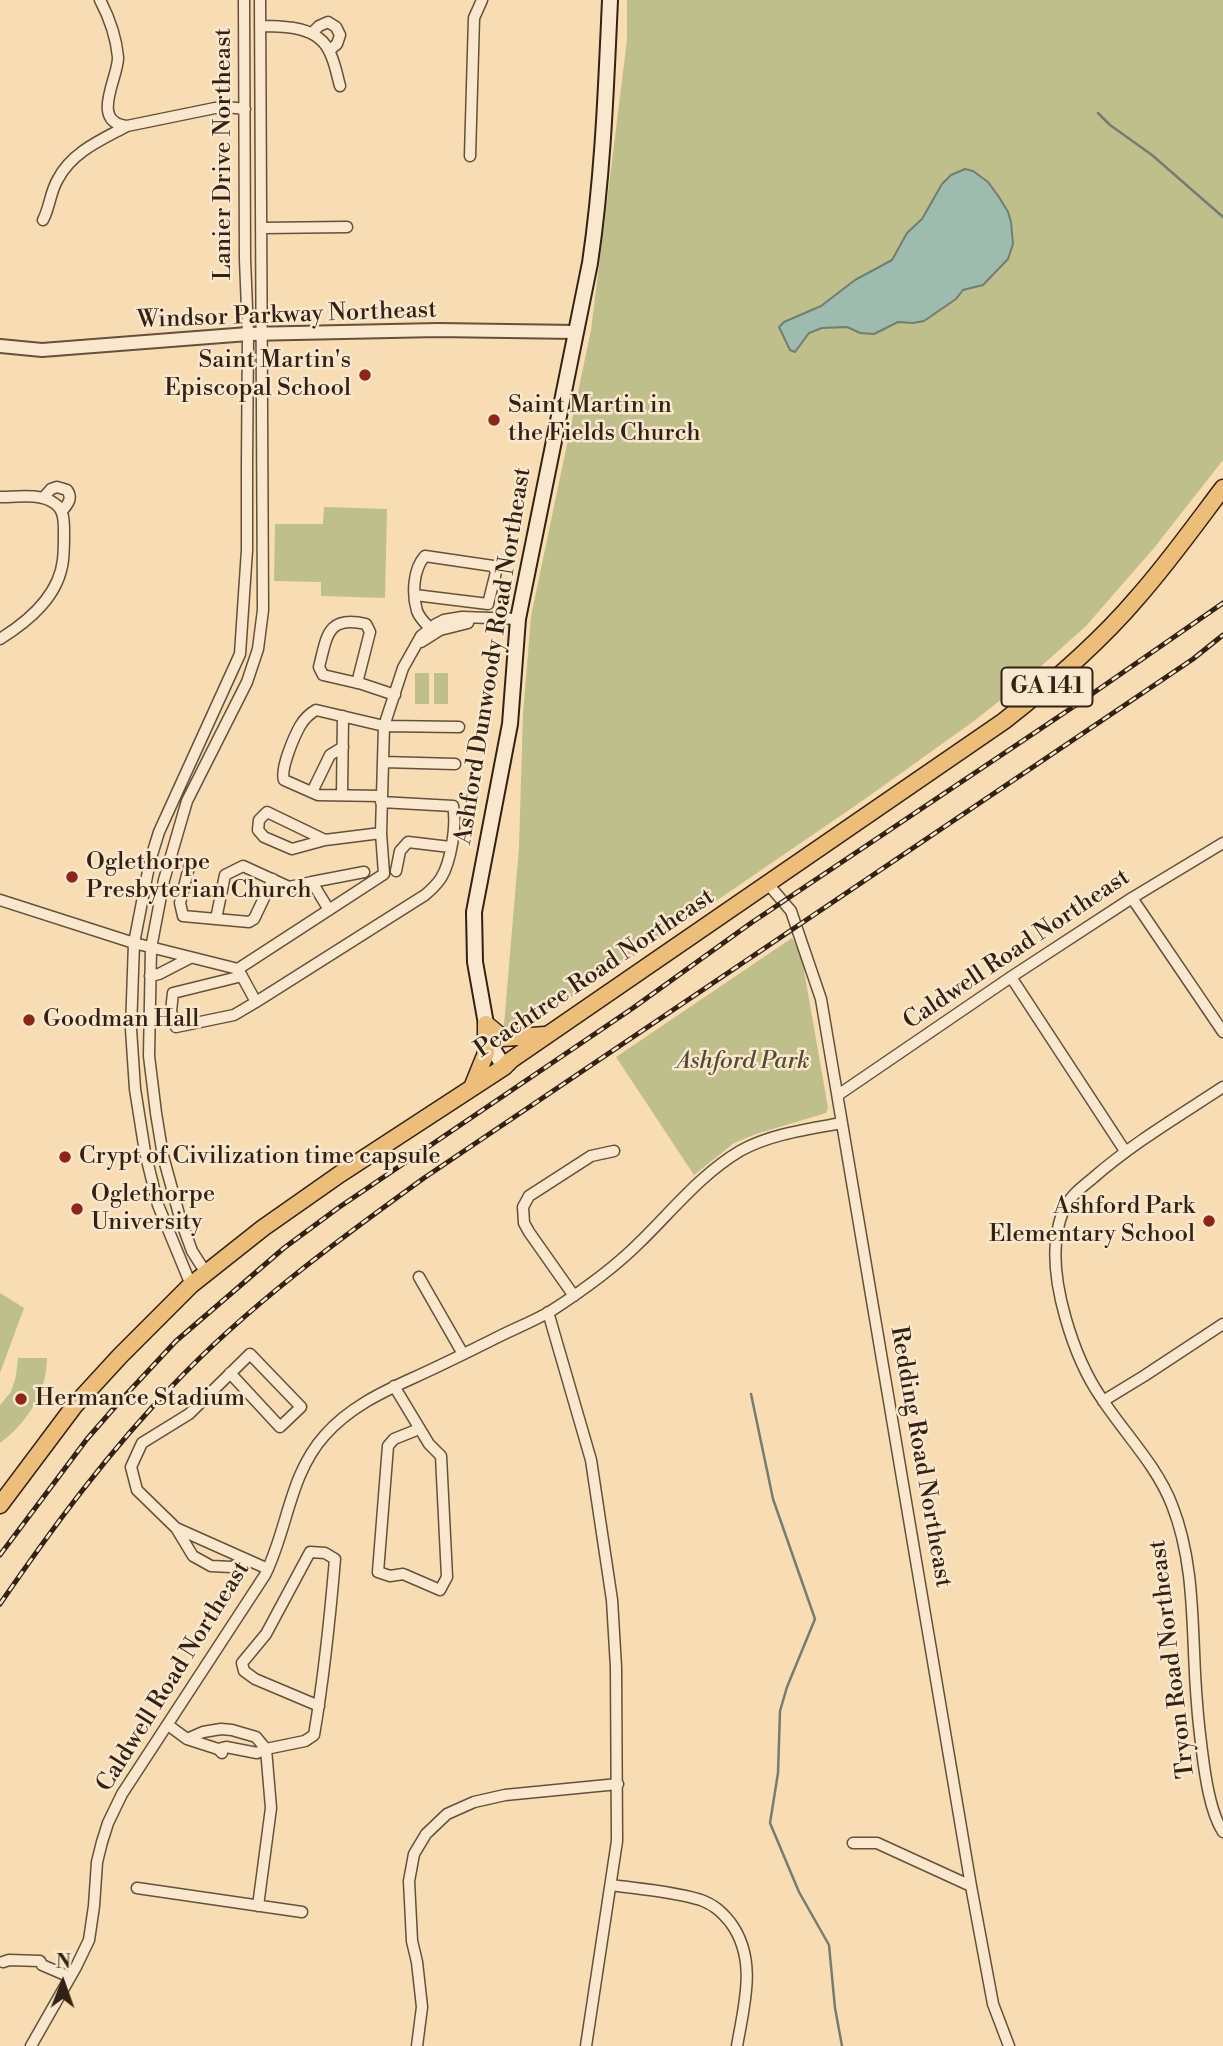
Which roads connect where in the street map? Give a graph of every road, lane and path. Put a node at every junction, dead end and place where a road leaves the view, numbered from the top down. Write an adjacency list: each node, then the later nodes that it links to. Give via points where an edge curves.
1 (100, 0): 11 (street, via 112,24 118,60 108,113 118,125)
2 (244, 0): 10 (street, Lanier Drive Northeast)
3 (260, 0): 6 (street, Lanier Drive Northeast)
4 (482, 0): 12 (street, via 474,18)
5 (610, 0): 16 (main road, Ashford Dunwoody Road Northeast, via 598,207)
6 (260, 26): 7 (street, via 288,25); 15 (street, Lanier Drive Northeast)
7 (312, 33): 8 (street); 8 (street, via 328,22 336,26 340,35)
8 (330, 50): 9 (street)
9 (340, 86)
10 (245, 109): 11 (street, via 215,108); 18 (street, Lanier Drive Northeast)
11 (127, 126): 13 (street, via 72,161 57,180)
12 (471, 156)
13 (43, 220)
14 (346, 227): 15 (street)
15 (261, 228): 17 (street, Lanier Drive Northeast)
16 (576, 332): 17 (street, Windsor Parkway Northeast); 26 (main road, Ashford Dunwoody Road Northeast)
17 (262, 333): 18 (street, Windsor Parkway Northeast); 56 (street, Lanier Drive Northeast, via 263,610 258,649 247,682 187,801 164,880)
18 (248, 334): 19 (street, Windsor Parkway Northeast, via 42,350); 55 (street, Lanier Drive Northeast, via 247,550 240,654 159,832)
19 (0, 346)
20 (1223, 488): 50 (highway, Peachtree Road Northeast / GA 141, via 1138,598 1055,681)
21 (0, 497): 22 (street)
22 (43, 498): 23 (street); 23 (street, via 57,486 67,490 70,500)
23 (62, 511): 28 (street, via 63,562 57,582 40,608)
24 (415, 595): 24 (street, via 488,604 496,572 493,566 425,556 418,564); 27 (street, via 417,614)
25 (479, 618): 26 (street); 27 (street, via 449,613); 29 (street, via 444,620 428,629)
26 (518, 620): 64 (main road, Ashford Dunwoody Road Northeast, via 510,724 474,912 475,962)
27 (427, 625): 29 (street)
28 (0, 639)
29 (417, 643): 31 (street)
30 (357, 683): 30 (street, via 320,672 329,631 340,623 353,621 369,628); 31 (street)
31 (395, 695): 33 (street)
32 (343, 716): 33 (street); 35 (street); 38 (street, via 316,710 300,725 282,776)
33 (383, 726): 34 (street); 36 (street)
34 (459, 727)
35 (343, 747): 38 (street, via 330,755); 39 (street)
36 (383, 762): 37 (street); 40 (street)
37 (455, 764)
38 (312, 792): 39 (street)
39 (342, 795): 40 (street)
40 (381, 799): 41 (street); 44 (street, via 453,806)
41 (381, 833): 42 (street); 53 (street, via 384,874)
42 (325, 840): 42 (street, via 267,812 259,820 258,830 264,837 292,849)
43 (1223, 844): 51 (street, Caldwell Road Northeast)
44 (450, 847): 46 (street, via 408,842 400,851); 63 (street, via 441,879 425,895)
45 (189, 867): 54 (street, via 181,913)
46 (396, 871)
47 (363, 872): 49 (street)
48 (273, 879): 49 (street, via 289,887); 54 (street, via 254,919); 54 (street, via 243,866 226,875)
49 (312, 882): 53 (street)
50 (768, 884): 66 (highway, Peachtree Road Northeast / GA 141); 70 (street, Redding Road Northeast, via 791,911 821,999)
51 (1132, 898): 62 (street, Caldwell Road Northeast); 65 (street)
52 (0, 900): 55 (street)
53 (329, 910): 60 (street)
54 (216, 919)
55 (134, 943): 56 (street); 76 (street, Lanier Drive Northeast, via 131,1029 145,1152 158,1205)
56 (151, 948): 57 (street); 61 (street, Lanier Drive Northeast)
57 (167, 952): 58 (street); 59 (street)
58 (191, 957): 59 (street); 60 (street)
59 (164, 971): 61 (street)
60 (240, 972): 63 (street); 63 (street, via 173,993 171,1011 176,1027 234,1015)
61 (150, 976): 74 (street, Lanier Drive Northeast, via 150,1065 163,1156 192,1251)
62 (1011, 977): 70 (street, Caldwell Road Northeast); 73 (street)
63 (256, 1002)
64 (486, 1024): 66 (highway, via 503,1038); 67 (main road, Ashford Dunwoody Road Northeast); 68 (highway, via 486,1052)
65 (1223, 1032)
66 (548, 1035): 67 (highway, Peachtree Road Northeast / GA 141)
67 (503, 1067): 68 (highway, Peachtree Road Northeast / GA 141)
68 (473, 1085): 74 (highway, Peachtree Road Northeast / GA 141, via 262,1228)
69 (1223, 1087): 73 (street, Tryon Road Northeast)
70 (838, 1095): 71 (street, Redding Road Northeast)
71 (842, 1123): 77 (street, Caldwell Road Northeast, via 740,1151 701,1182 612,1269); 97 (street, Redding Road Northeast)
72 (614, 1151): 77 (street, via 591,1156 529,1196 523,1207 529,1232)
73 (1125, 1151): 83 (street, Tryon Road Northeast, via 1079,1189 1065,1207 1056,1250 1063,1308 1081,1364)
74 (206, 1273): 76 (highway, Peachtree Road Northeast / GA 141)
75 (419, 1277): 80 (street)
76 (191, 1285): 85 (highway, Peachtree Road Northeast / GA 141, via 75,1405)
77 (574, 1296): 78 (street, Caldwell Road Northeast)
78 (548, 1312): 80 (street, Caldwell Road Northeast); 93 (street, via 591,1460 611,1588)
79 (1223, 1324): 83 (street)
80 (463, 1354): 82 (street, Caldwell Road Northeast)
81 (230, 1373): 81 (street, via 280,1427 301,1407 250,1354); 86 (street, via 189,1415 142,1443 131,1468 138,1490)
82 (394, 1386): 84 (street); 88 (street, Caldwell Road Northeast, via 348,1414 309,1457 296,1482)
83 (1103, 1401): 94 (street, Tryon Road Northeast, via 1159,1478 1181,1533 1204,1769)
84 (419, 1429): 84 (street, via 388,1446 378,1572 403,1574 440,1590 447,1577 441,1456)
85 (0, 1505)
86 (181, 1531): 87 (street); 87 (street, via 193,1556 211,1566 232,1567)
87 (244, 1558): 88 (street)
88 (268, 1569): 90 (street, Caldwell Road Northeast)
89 (319, 1706): 89 (street, via 335,1559 310,1552 266,1634 242,1663 255,1679); 92 (street, via 314,1735)
90 (168, 1725): 91 (street); 102 (street, Caldwell Road Northeast, via 108,1823 97,1862 89,1940)
91 (187, 1739): 92 (street, via 222,1753); 92 (street, via 203,1732 232,1730 256,1737)
92 (261, 1751): 99 (street, via 271,1808)
93 (618, 1784): 96 (street); 104 (street, via 474,1802 447,1814 426,1834 414,1854 408,1895 422,2007)
94 (1223, 1832)
95 (853, 1843): 97 (street, via 877,1843)
96 (611, 1885): 105 (street); 106 (street, via 702,1900 719,1908 742,1943 748,1985)
97 (971, 1886): 107 (street, Redding Road Northeast, via 993,2004)
98 (137, 1888): 99 (street)
99 (258, 1906): 100 (street)
100 (302, 1912)
101 (4, 1961): 102 (street, via 40,1961)
102 (70, 1978): 103 (street, Caldwell Road Northeast)
103 (31, 2046)
104 (417, 2046)
105 (586, 2046)
106 (737, 2046)
107 (1009, 2046)

